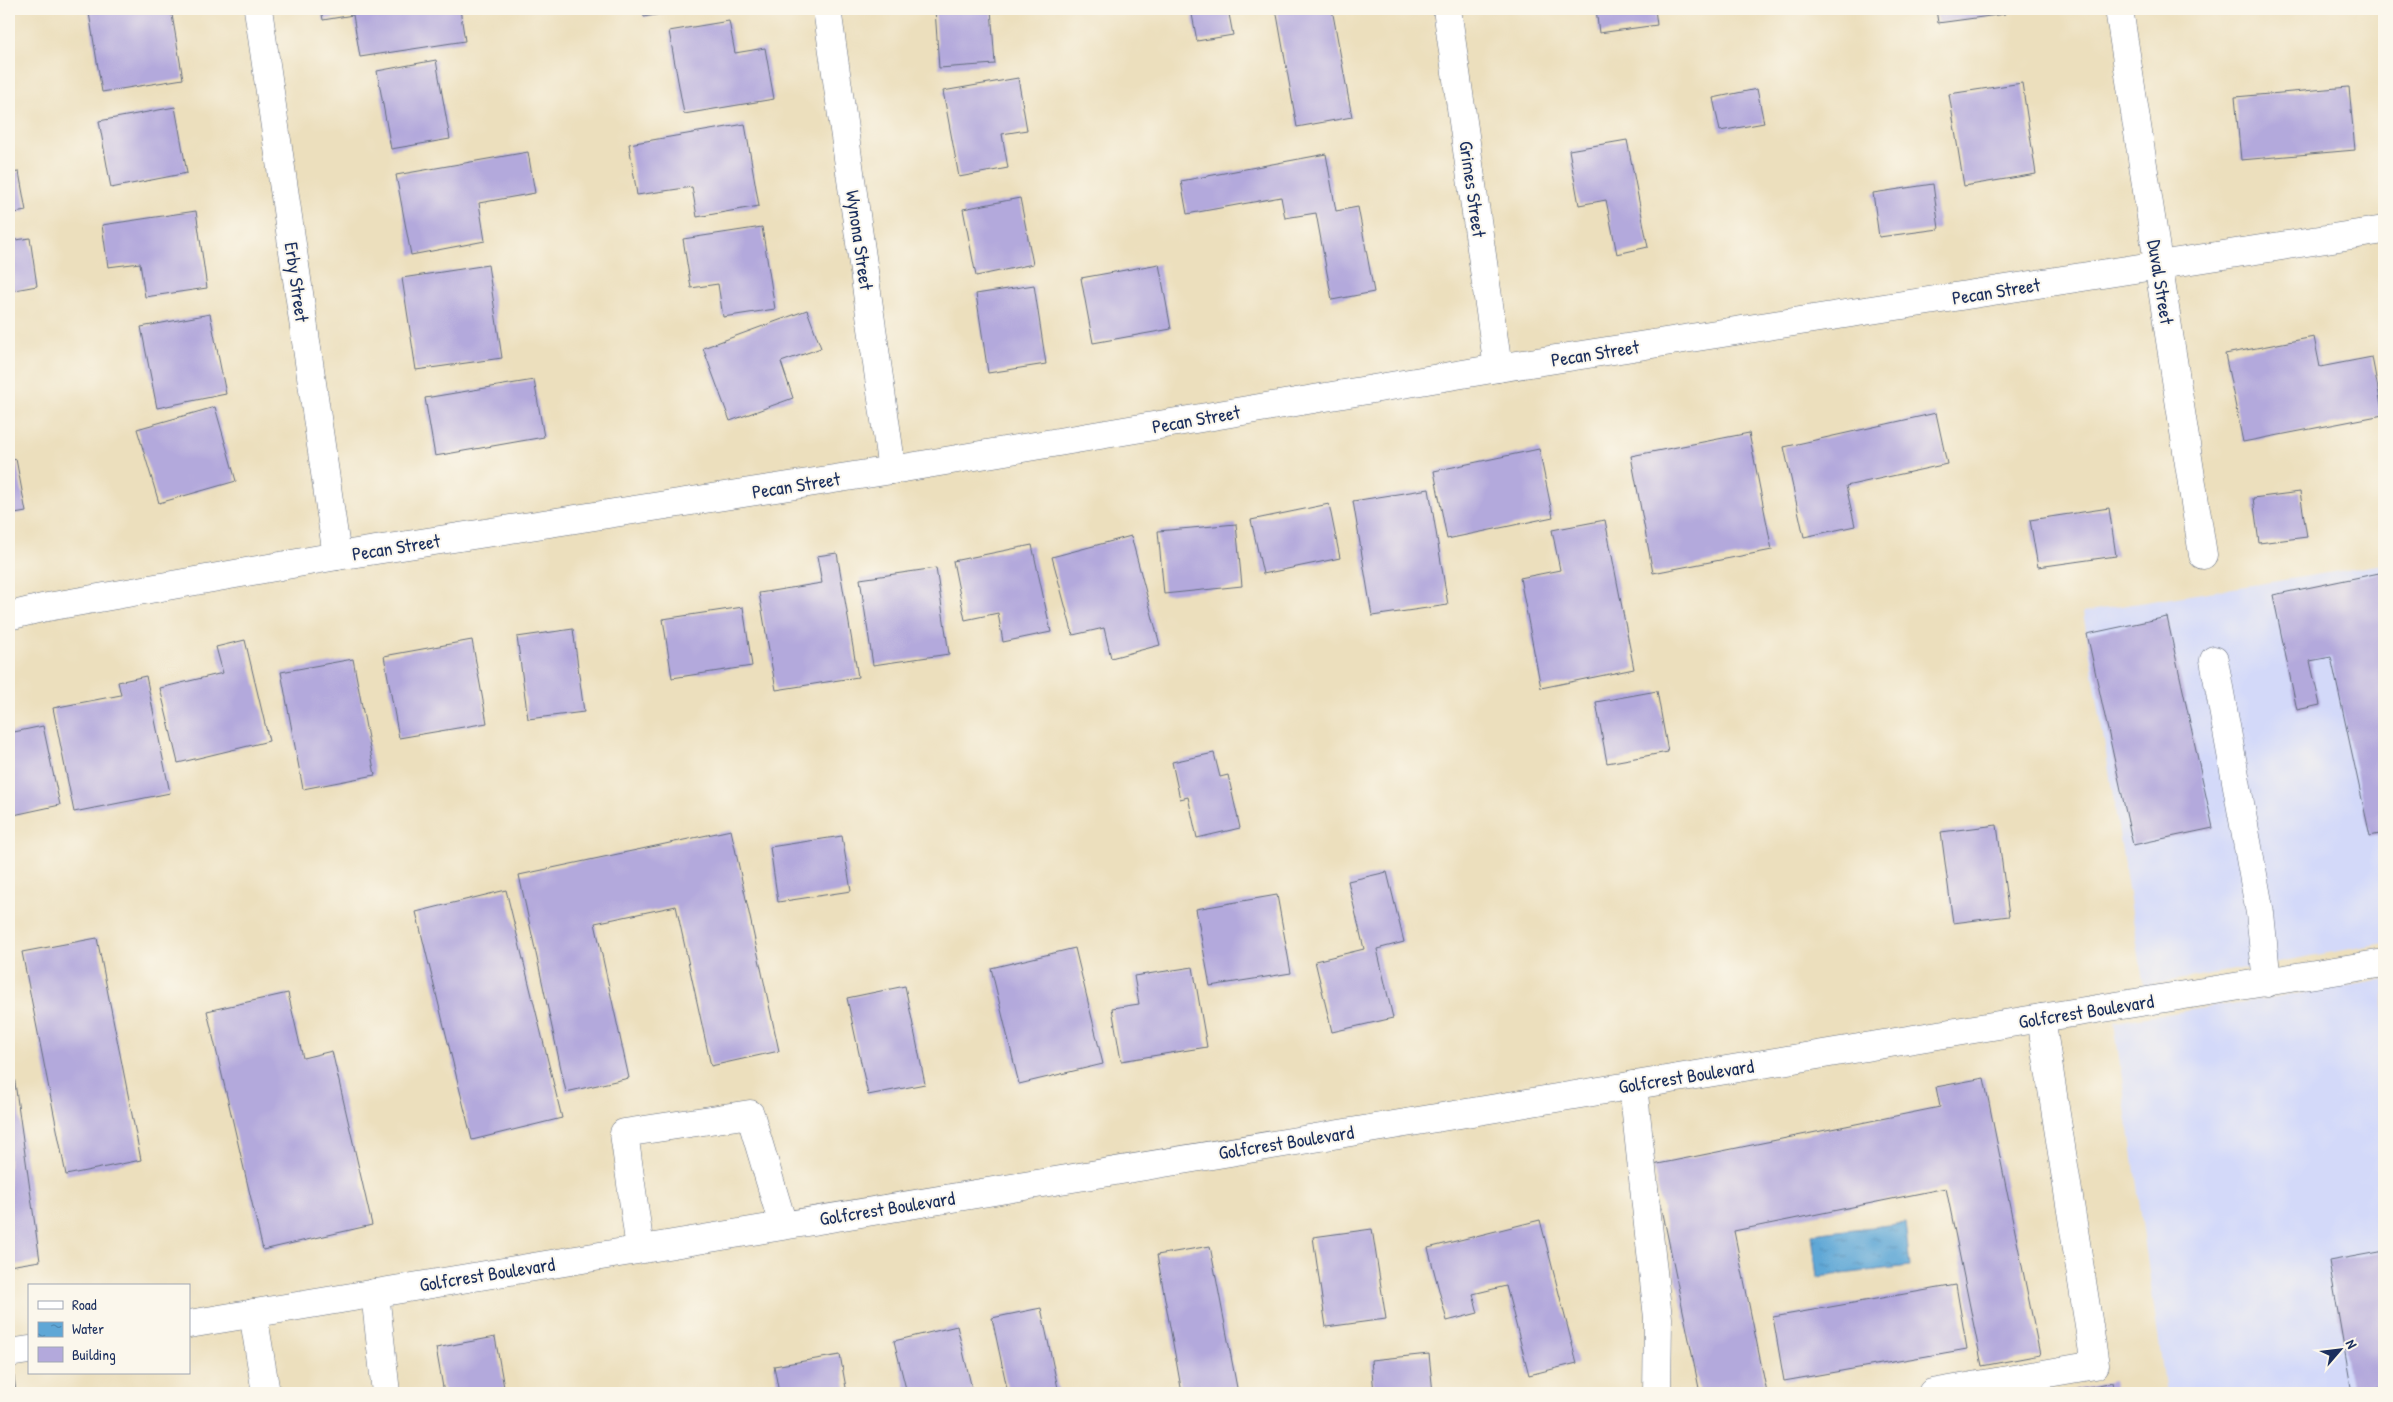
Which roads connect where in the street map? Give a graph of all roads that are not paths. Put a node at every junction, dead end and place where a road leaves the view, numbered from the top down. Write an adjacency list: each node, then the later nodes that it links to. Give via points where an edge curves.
1 (258, 9): 9 (street, Erby Street)
2 (827, 9): 8 (street, Wynona Street)
3 (1447, 9): 7 (street, Grimes Street)
4 (2120, 9): 6 (street, Duval Street)
5 (2384, 230): 6 (street, Pecan Street)
6 (2158, 265): 7 (street, Pecan Street); 10 (street, Duval Street)
7 (1498, 368): 8 (street, Pecan Street)
8 (892, 470): 9 (street, Pecan Street)
9 (337, 556): 11 (street, Pecan Street)
10 (2203, 556)
11 (9, 616)
12 (2214, 660): 14 (street, via 2260,913)
13 (2384, 963): 14 (street, Golfcrest Boulevard)
14 (2267, 983): 15 (street, Golfcrest Boulevard)
15 (2041, 1018): 16 (street, Golfcrest Boulevard); 27 (street, via 2095,1365)
16 (1633, 1085): 17 (street, Golfcrest Boulevard); 26 (street, via 1658,1318)
17 (783, 1225): 18 (street, Golfcrest Boulevard); 18 (street, via 750,1114 624,1133)
18 (640, 1249): 19 (street, Golfcrest Boulevard)
19 (375, 1293): 20 (street, Golfcrest Boulevard); 25 (street)
20 (253, 1313): 21 (street, Golfcrest Boulevard); 24 (street)
21 (190, 1324)
22 (28, 1350): 23 (street)
23 (9, 1353)
24 (266, 1393)
25 (386, 1393)
26 (1657, 1393)
27 (1932, 1393)

